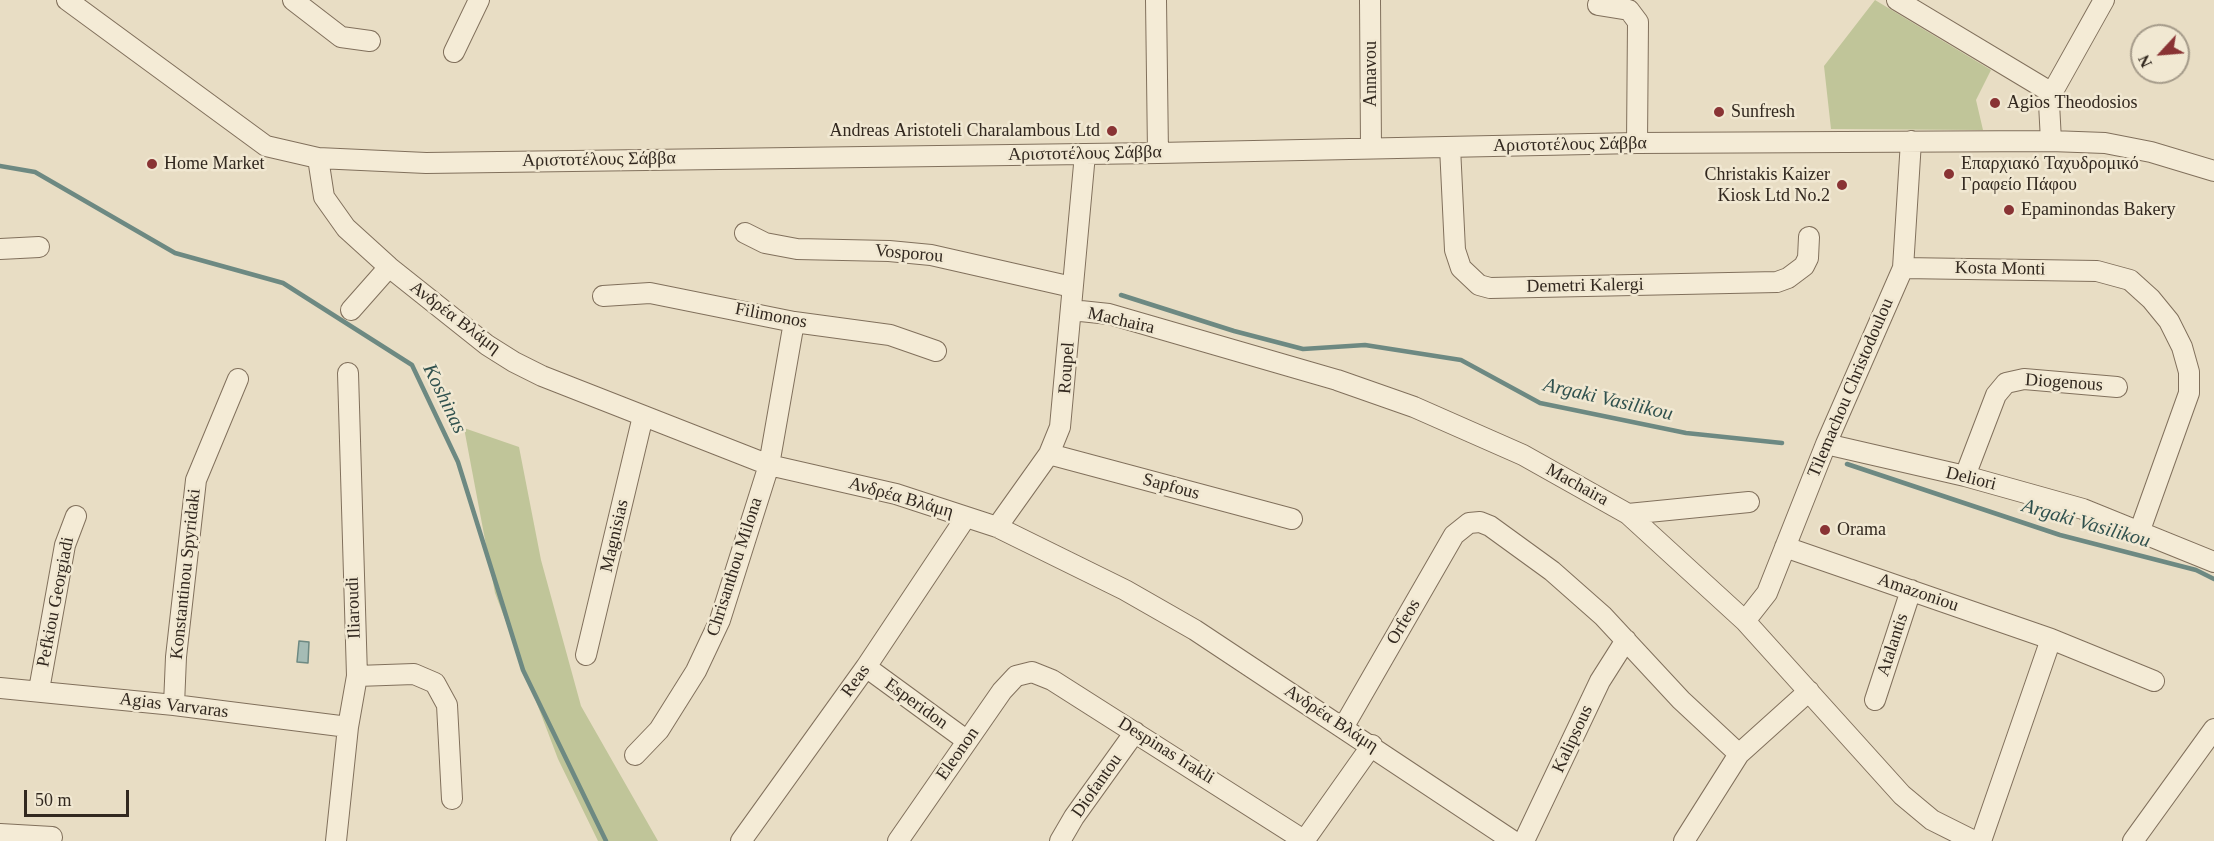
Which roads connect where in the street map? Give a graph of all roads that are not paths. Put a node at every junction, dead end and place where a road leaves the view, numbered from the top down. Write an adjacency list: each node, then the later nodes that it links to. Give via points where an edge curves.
1 (294, 0): 9 (street, via 341,37)
2 (479, 0): 10 (street)
3 (1156, 0): 17 (street)
4 (1370, 0): 15 (street, Annavou)
5 (2104, 0): 11 (street)
6 (72, 1): 19 (street, Αριστοτέλους Σάββα, via 266,146)
7 (1902, 2): 11 (street)
8 (1598, 5): 14 (street, via 1629,10 1638,22)
9 (370, 41)
10 (454, 52)
11 (2052, 93): 13 (street)
12 (1911, 141): 13 (street, Αριστοτέλους Σάββα); 14 (street, Αριστοτέλους Σάββα); 26 (street, Tilemachou Christodoulou)
13 (2051, 141): 20 (street, Αριστοτέλους Σάββα, via 2105,143)
14 (1637, 143): 16 (street, Αριστοτέλους Σάββα)
15 (1371, 147): 16 (street, Αριστοτέλους Σάββα); 17 (street, Αριστοτέλους Σάββα)
16 (1450, 147): 22 (street, Demetri Kalergi, via 1455,250 1461,268 1479,285 1490,288 1777,282 1804,266)
17 (1158, 153): 18 (street, Αριστοτέλους Σάββα)
18 (1085, 154): 19 (street, Αριστοτέλους Σάββα, via 426,163); 27 (street, Roupel)
19 (318, 158): 25 (street, Ανδρέα Βλάμη, via 320,183 332,212)
20 (2214, 171)
21 (746, 233): 27 (street, Vosporou, via 787,248 931,255)
22 (1809, 237)
23 (39, 247): 24 (street)
24 (0, 249)
25 (389, 267): 29 (street); 36 (street, Ανδρέα Βλάμη, via 514,362)
26 (1903, 268): 37 (street, Tilemachou Christodoulou); 47 (street, Kosta Monti, via 2097,271 2130,280 2151,299 2169,321 2181,347 2189,372 2189,393)
27 (1072, 287): 30 (street, Roupel)
28 (603, 296): 31 (street, Filimonos, via 650,293)
29 (351, 310)
30 (1071, 310): 38 (street, Roupel, via 1064,404); 42 (street, Machaira, via 1109,314 1337,380 1414,407 1523,455)
31 (794, 322): 32 (street, Filimonos, via 890,335); 39 (street, Chrisanthou Milona)
32 (936, 351)
33 (348, 374): 57 (street, Iliaroudi)
34 (238, 379): 63 (street, Konstantinou Spyridaki, via 196,480)
35 (2117, 387): 40 (street, Diogenous, via 2024,379 2006,383 1996,395)
36 (643, 416): 39 (street, Ανδρέα Βλάμη); 54 (street, Magnisias)
37 (1826, 444): 40 (street, Deliori); 48 (street, Tilemachou Christodoulou)
38 (1049, 454): 45 (street, Sapfous); 46 (street, Roupel)
39 (769, 465): 44 (street, Ανδρέα Βλάμη, via 896,494); 71 (street, Chrisanthou Milona, via 708,649 658,730)
40 (1965, 476): 47 (street, Deliori, via 2084,509)
41 (1749, 502): 42 (street)
42 (1628, 514): 51 (street, Machaira)
43 (76, 516): 60 (street, Pefkiou Georgiadi, via 65,545)
44 (966, 517): 46 (street, Ανδρέα Βλάμη); 55 (street, Reas)
45 (1292, 519)
46 (997, 527): 64 (street, Ανδρέα Βλάμη, via 1196,630)
47 (2140, 530): 49 (street, Deliori)
48 (1785, 547): 50 (street, Amazoniou); 51 (street, Tilemachou Christodoulou, via 1767,593)
49 (2214, 562)
50 (1911, 590): 52 (street, Amazoniou); 62 (street, Atalantis)
51 (1745, 621): 61 (street, Machaira)
52 (2051, 639): 58 (street, Amazoniou); 84 (street)
53 (1626, 640): 64 (street, Orfeos, via 1552,571 1490,526 1469,523 1454,535); 70 (street); 81 (street, Kalipsous, via 1600,681)
54 (586, 655)
55 (866, 667): 68 (street, Esperidon); 76 (street, Reas)
56 (1023, 673): 67 (street, Despinas Irakli, via 1040,674); 68 (street, Eleonon, via 1002,692)
57 (357, 676): 65 (street, Iliaroudi); 72 (street, via 414,674 435,683 447,705)
58 (2154, 681)
59 (0, 688): 60 (street, Agias Varvaras)
60 (39, 690): 63 (street, Agias Varvaras)
61 (1809, 691): 70 (street); 83 (street, Machaira, via 1910,802 1932,820)
62 (1875, 700)
63 (174, 705): 65 (street, Agias Varvaras)
64 (1344, 726): 69 (street, Ανδρέα Βλάμη)
65 (348, 727): 75 (street, Iliaroudi)
66 (2214, 729): 85 (street)
67 (1135, 732): 78 (street, Diofantou); 79 (street, Despinas Irakli)
68 (966, 740): 77 (street, Eleonon)
69 (1372, 745): 79 (street); 80 (street, Ανδρέα Βλάμη)
70 (1739, 754): 82 (street)
71 (635, 755)
72 (452, 799)
73 (0, 834): 74 (street)
74 (52, 837)
75 (336, 841)
76 (741, 841)
77 (898, 841)
78 (1060, 841)
79 (1304, 841)
80 (1514, 841)
81 (1524, 841)
82 (1684, 841)
83 (1974, 841)
84 (1981, 841)
85 (2133, 841)

